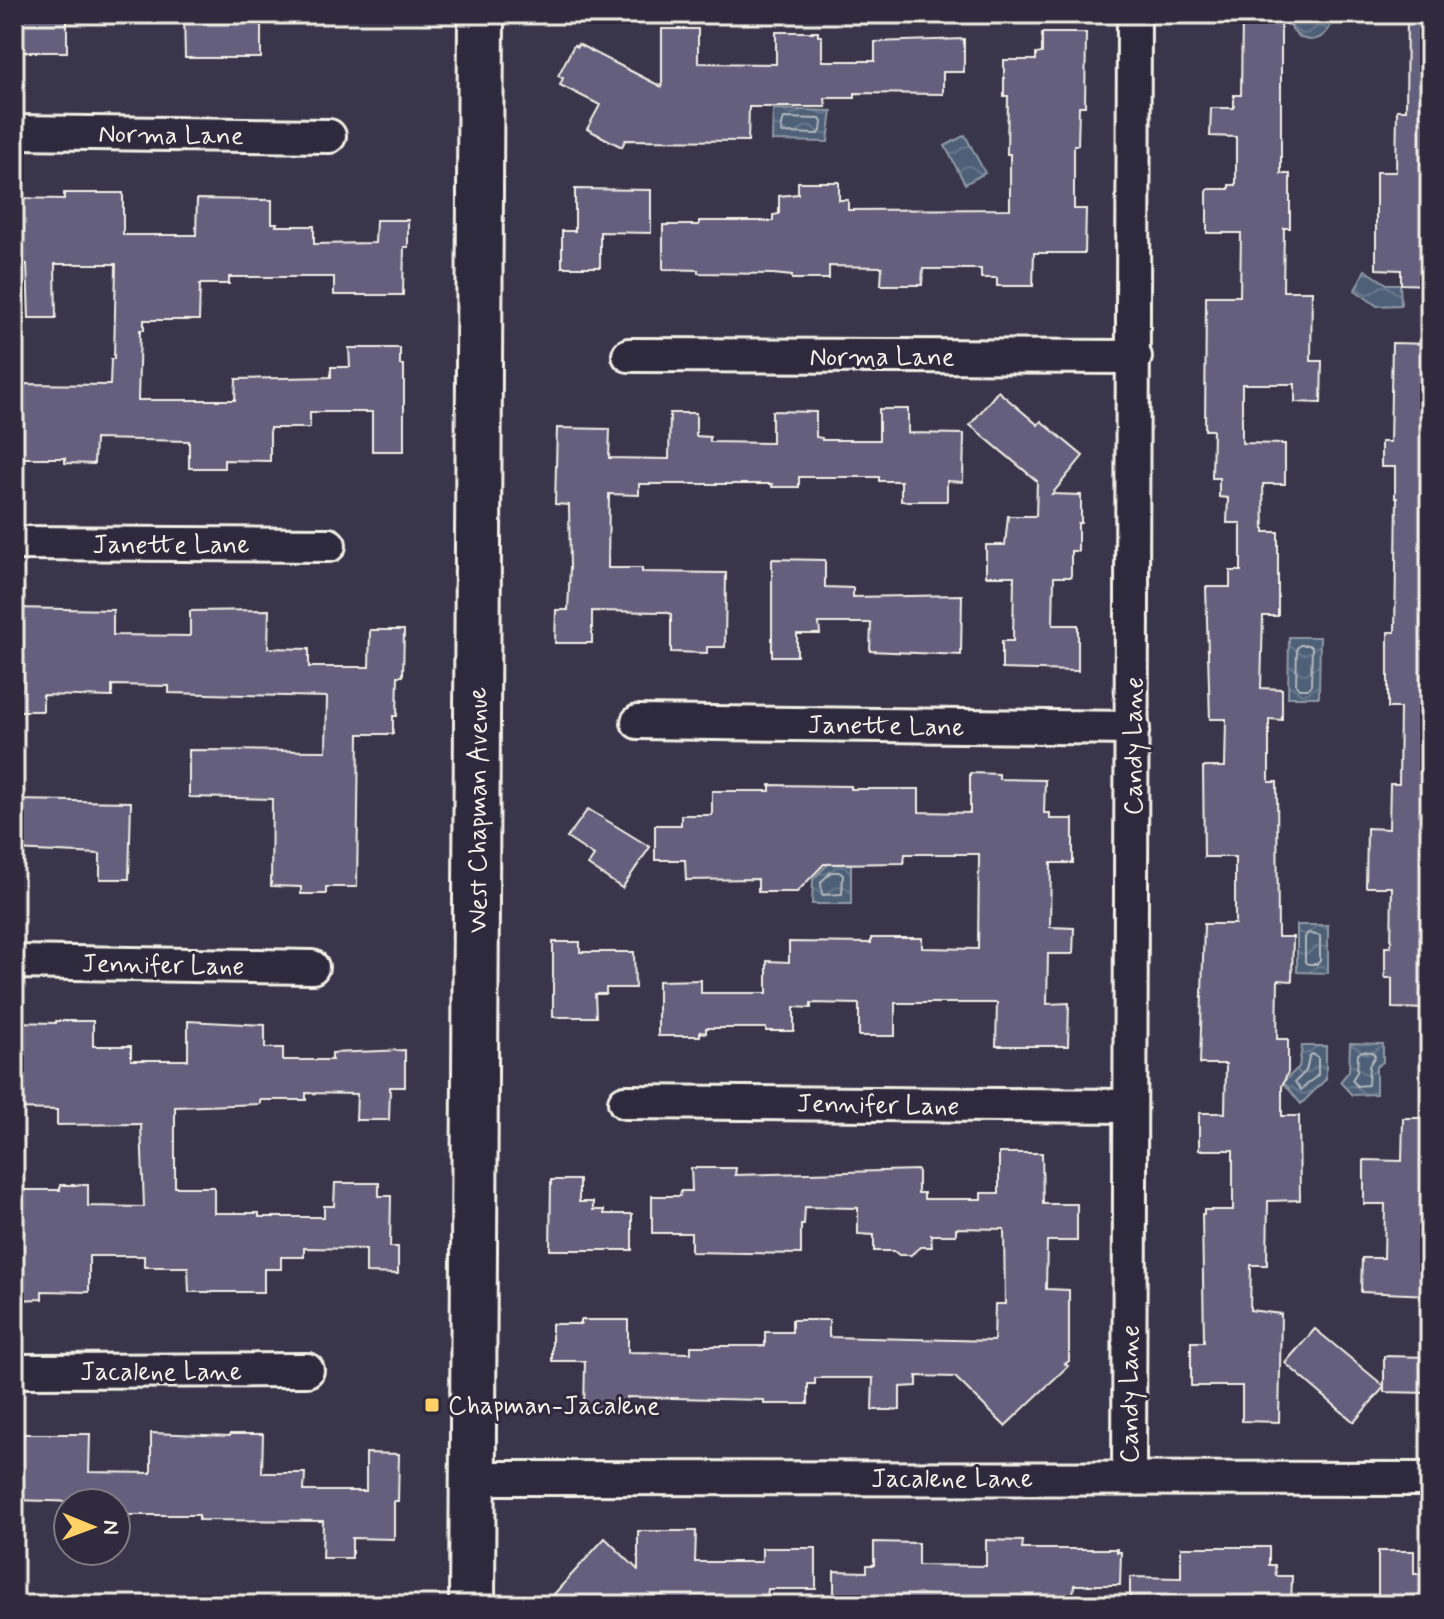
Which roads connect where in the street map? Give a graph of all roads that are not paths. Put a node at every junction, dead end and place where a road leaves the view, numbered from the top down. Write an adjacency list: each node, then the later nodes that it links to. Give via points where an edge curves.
1 (481, 14): 17 (main road, West Chapman Avenue)
2 (1134, 14): 6 (street, Candy Lane)
3 (14, 132): 4 (street, Norma Lane)
4 (329, 136)
5 (629, 355): 6 (street, Norma Lane)
6 (1135, 357): 10 (street, Candy Lane)
7 (14, 543): 8 (street, Janette Lane)
8 (329, 545)
9 (638, 722): 10 (street, Janette Lane)
10 (1133, 728): 14 (street, Candy Lane)
11 (14, 962): 12 (street, Jennifer Lane)
12 (312, 967)
13 (625, 1102): 14 (street, Jennifer Lane)
14 (1130, 1106): 18 (street, Candy Lane)
15 (307, 1370): 16 (street, Jacalene Lane)
16 (14, 1371)
17 (473, 1478): 18 (street, Jacalene Lane); 20 (main road, West Chapman Avenue)
18 (1129, 1478): 19 (street, Jacalene Lane)
19 (1430, 1479)
20 (472, 1605)

